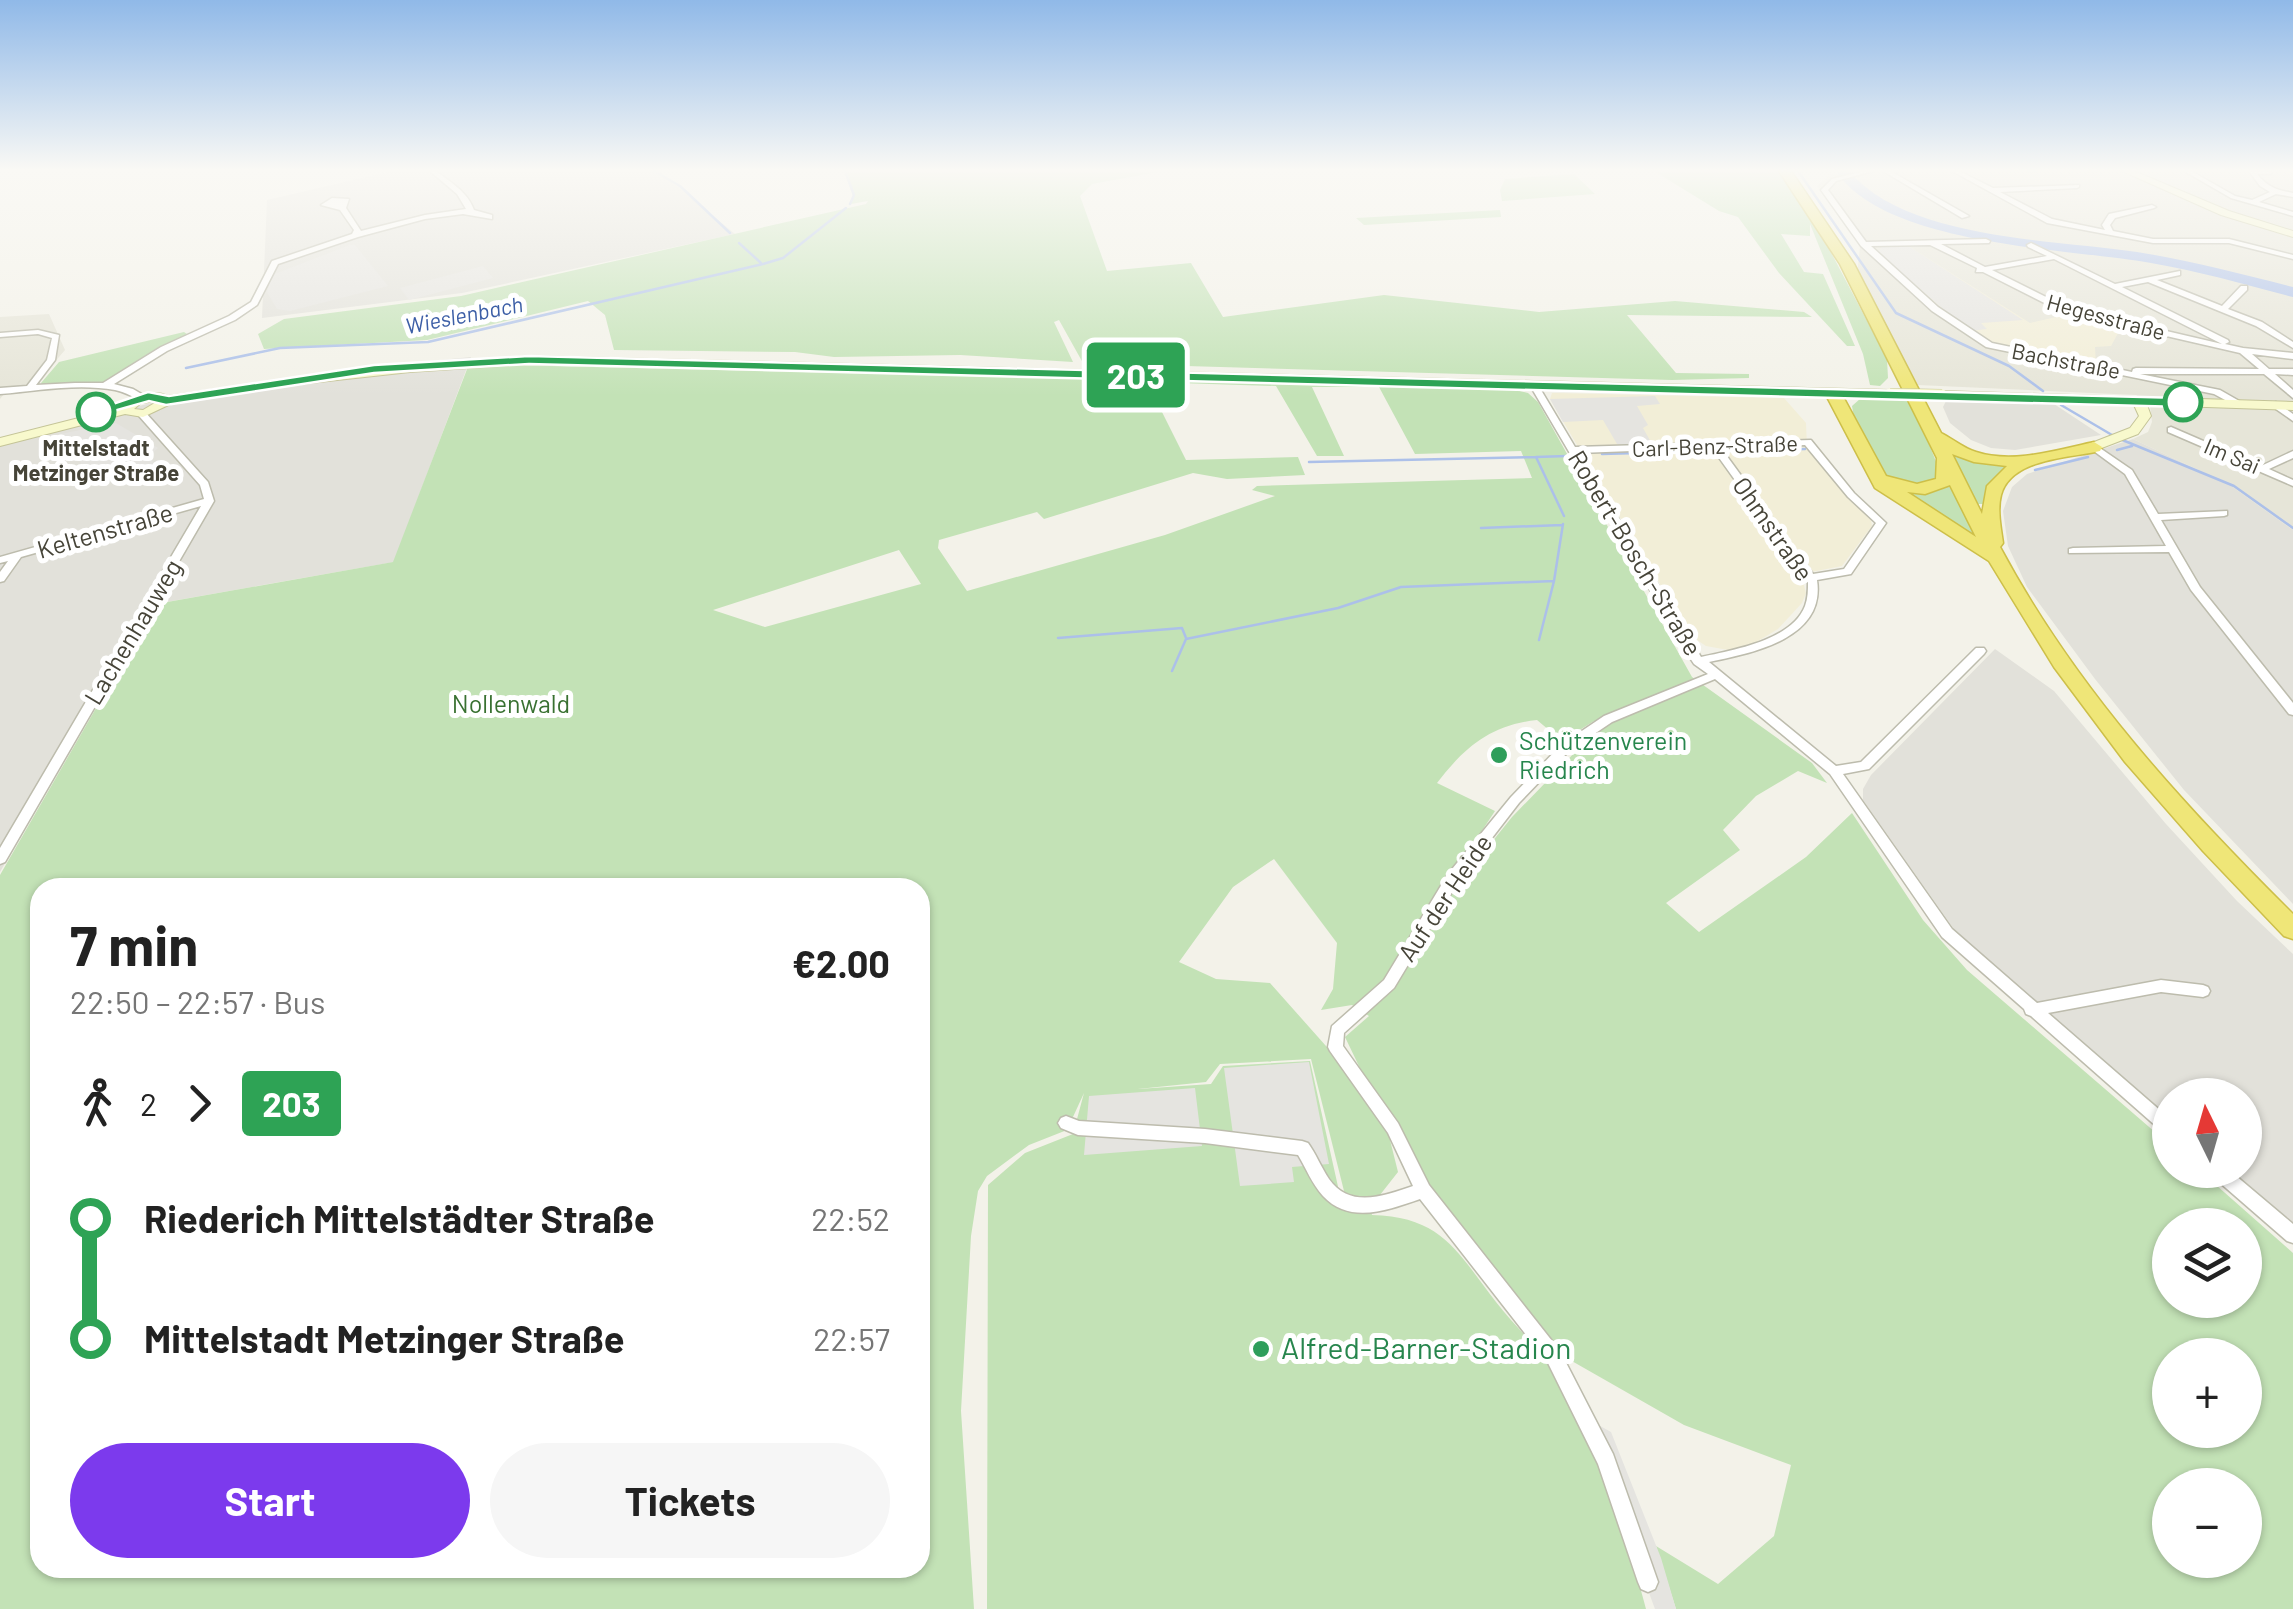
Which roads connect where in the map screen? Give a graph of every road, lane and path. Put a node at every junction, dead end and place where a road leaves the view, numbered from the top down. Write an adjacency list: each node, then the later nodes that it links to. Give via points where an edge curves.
1 (327, 246): 21 (street, via 275,264 254,303)
2 (1836, 246): 45 (highway)
3 (1866, 246): 24 (street, Bachstraße, via 1988,346)
4 (1938, 246): 9 (street, Hegesstraße)
5 (2033, 246): 7 (street)
6 (2251, 246): 8 (street)
7 (2054, 256): 9 (street); 12 (street)
8 (2293, 256)
9 (1979, 270): 19 (street, Hegesstraße, via 2064,310)
10 (2177, 273): 11 (street)
11 (2148, 278): 12 (street); 14 (street)
12 (2113, 287): 19 (street)
13 (2244, 288): 14 (street)
14 (2223, 309): 15 (street)
15 (2274, 332): 16 (street); 18 (street)
16 (2293, 332)
17 (0, 335): 28 (street, via 56,337 52,360)
18 (2293, 346)
19 (2243, 351): 20 (street, Hegesstraße); 22 (street)
20 (2293, 356)
21 (138, 366): 25 (street); 26 (street)
22 (2267, 372): 23 (street); 24 (street); 31 (street)
23 (2293, 372)
24 (2134, 374): 37 (street, Bachstraße, via 2217,392)
25 (104, 386): 26 (street); 28 (street)
26 (121, 386): 32 (street)
27 (1534, 387): 30 (main road); 35 (main road, via 529,360 356,371); 49 (street, Robert-Bosch-Straße)
28 (29, 390): 29 (street)
29 (0, 391)
30 (1833, 393): 33 (main road, bridge); 54 (highway)
31 (2293, 395)
32 (142, 398): 35 (main road); 40 (main road)
33 (2083, 399): 34 (main road); 43 (main road, via 2123,411)
34 (2121, 400): 36 (main road); 43 (main road)
35 (166, 401): 41 (main road)
36 (2140, 401): 37 (main road); 43 (main road, via 2145,416)
37 (2238, 404): 38 (main road)
38 (2276, 405): 39 (main road); 42 (street)
39 (2293, 406)
40 (126, 410): 41 (main road); 46 (main road)
41 (142, 414): 56 (street, via 205,484)
42 (2293, 418)
43 (2134, 427): 48 (main road)
44 (2171, 430): 53 (street, Im Sai)
45 (1936, 435): 50 (highway); 52 (highway, via 1972,457)
46 (0, 442)
47 (1715, 446): 49 (street, Carl-Benz-Straße); 64 (street, Ohmstraße); 64 (street, Carl-Benz-Straße, via 1808,442 1881,523 1847,572)
48 (2094, 447): 52 (highway); 58 (street, via 2129,472)
49 (1572, 450): 67 (street, Robert-Bosch-Straße)
50 (1945, 454): 54 (highway, via 1944,481 1932,489 1898,486); 63 (highway)
51 (2293, 454): 53 (street)
52 (2029, 460): 63 (highway, via 2000,479 1991,494)
53 (2261, 468): 55 (street, Im Sai)
54 (1872, 472): 63 (highway, via 1890,492)
55 (2293, 483)
56 (209, 501): 61 (street, Keltenstraße); 71 (street, Lachenhauweg)
57 (2224, 513): 58 (street)
58 (2154, 516): 59 (street)
59 (2171, 549): 60 (street); 69 (street, via 2206,604)
60 (2073, 551)
61 (17, 556): 62 (street, Keltenstraße); 65 (street)
62 (0, 560)
63 (1998, 560): 72 (highway, via 2122,742)
64 (1810, 578): 67 (street, Ohmstraße, via 1811,605 1789,630 1750,651)
65 (0, 579)
66 (1980, 651): 70 (street, via 1865,766)
67 (1698, 660): 68 (street, Robert-Bosch-Straße)
68 (1713, 676): 70 (street, Robert-Bosch-Straße); 78 (street, Auf der Heide, via 1608,719 1566,748 1453,878 1389,984 1338,1030 1335,1047 1393,1128)
69 (2293, 711)
70 (1834, 772): 74 (street, Robert-Bosch-Straße, via 1947,933)
71 (0, 859)
72 (2293, 928)
73 (2203, 991): 74 (street, via 2130,989)
74 (2031, 1010): 75 (street, Robert-Bosch-Straße)
75 (2152, 1114)
76 (1066, 1123): 78 (street, via 1302,1148 1330,1193 1350,1205 1370,1207)
77 (2239, 1188): 79 (street)
78 (1422, 1190): 80 (street, Auf der Heide, via 1554,1357 1606,1462)
79 (2293, 1235)
80 (1648, 1582)

